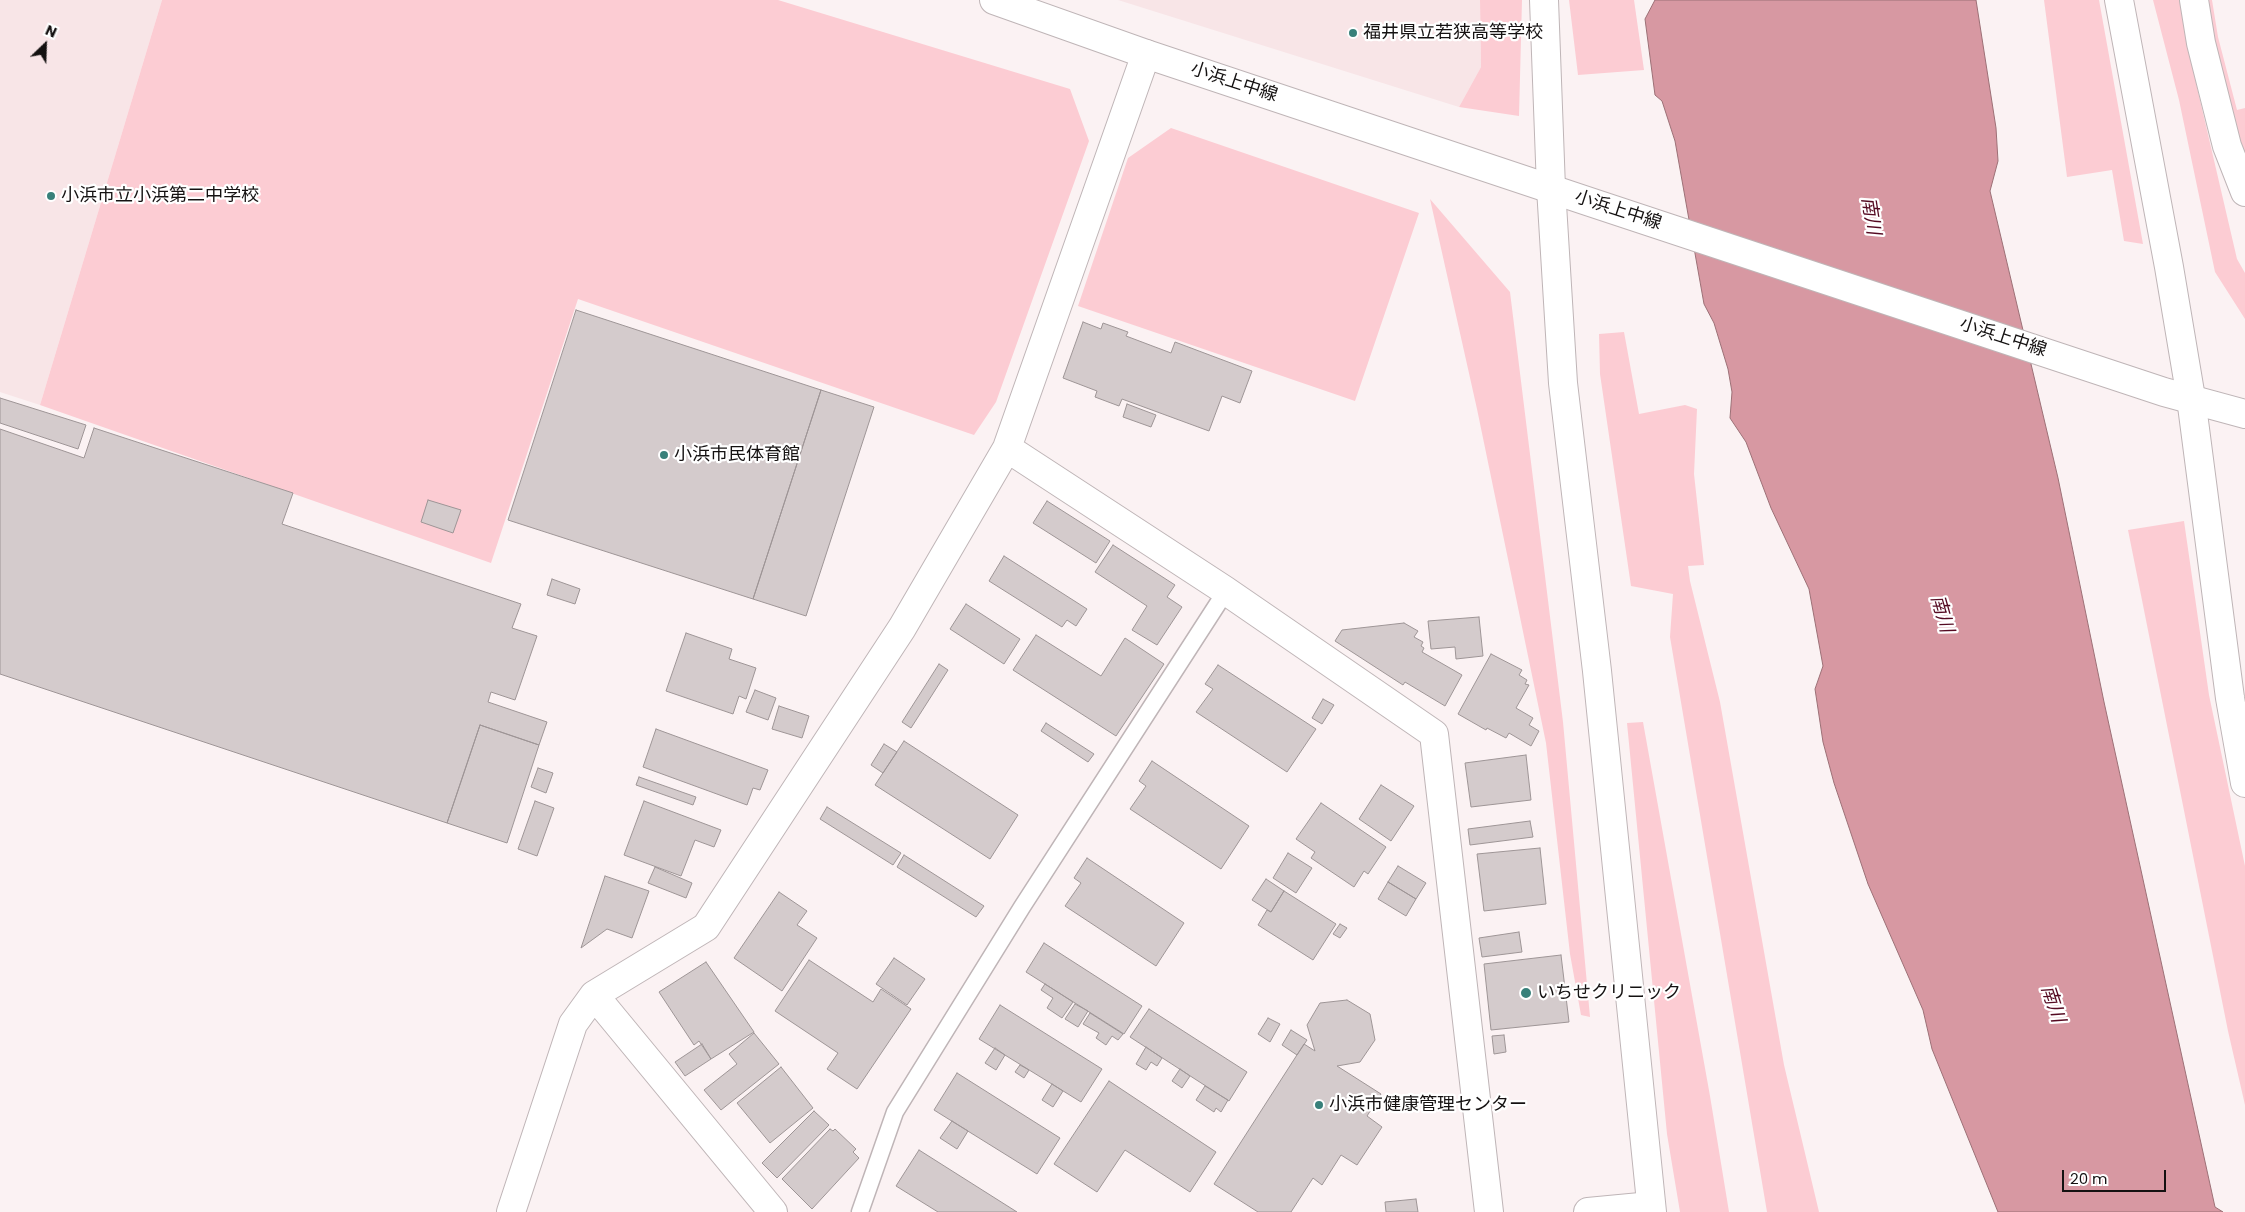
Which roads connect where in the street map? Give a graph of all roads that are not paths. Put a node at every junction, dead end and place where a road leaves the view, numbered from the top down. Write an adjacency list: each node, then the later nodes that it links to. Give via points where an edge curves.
1 (994, 0): 5 (street, 小浜上中線)
2 (1544, 0): 6 (street)
3 (2119, 0): 8 (street, via 2169,266)
4 (2194, 0): 7 (street, via 2224,136)
5 (1146, 54): 6 (street, 小浜上中線); 10 (street)
6 (1551, 188): 8 (street, 小浜上中線); 14 (street, via 1563,383 1597,670)
7 (2245, 192)
8 (2190, 398): 9 (street, 小浜上中線); 12 (street, via 2230,698)
9 (2245, 414)
10 (1007, 448): 11 (street); 13 (street, via 902,628 706,927)
11 (1226, 592): 17 (lane, via 1022,907 896,1112); 18 (street, via 1434,734)
12 (2245, 783)
13 (594, 995): 15 (street, via 573,1024); 16 (street)
14 (1651, 1209): 19 (street)
15 (510, 1212)
16 (773, 1212)
17 (860, 1212)
18 (1489, 1212)
19 (1588, 1212)

